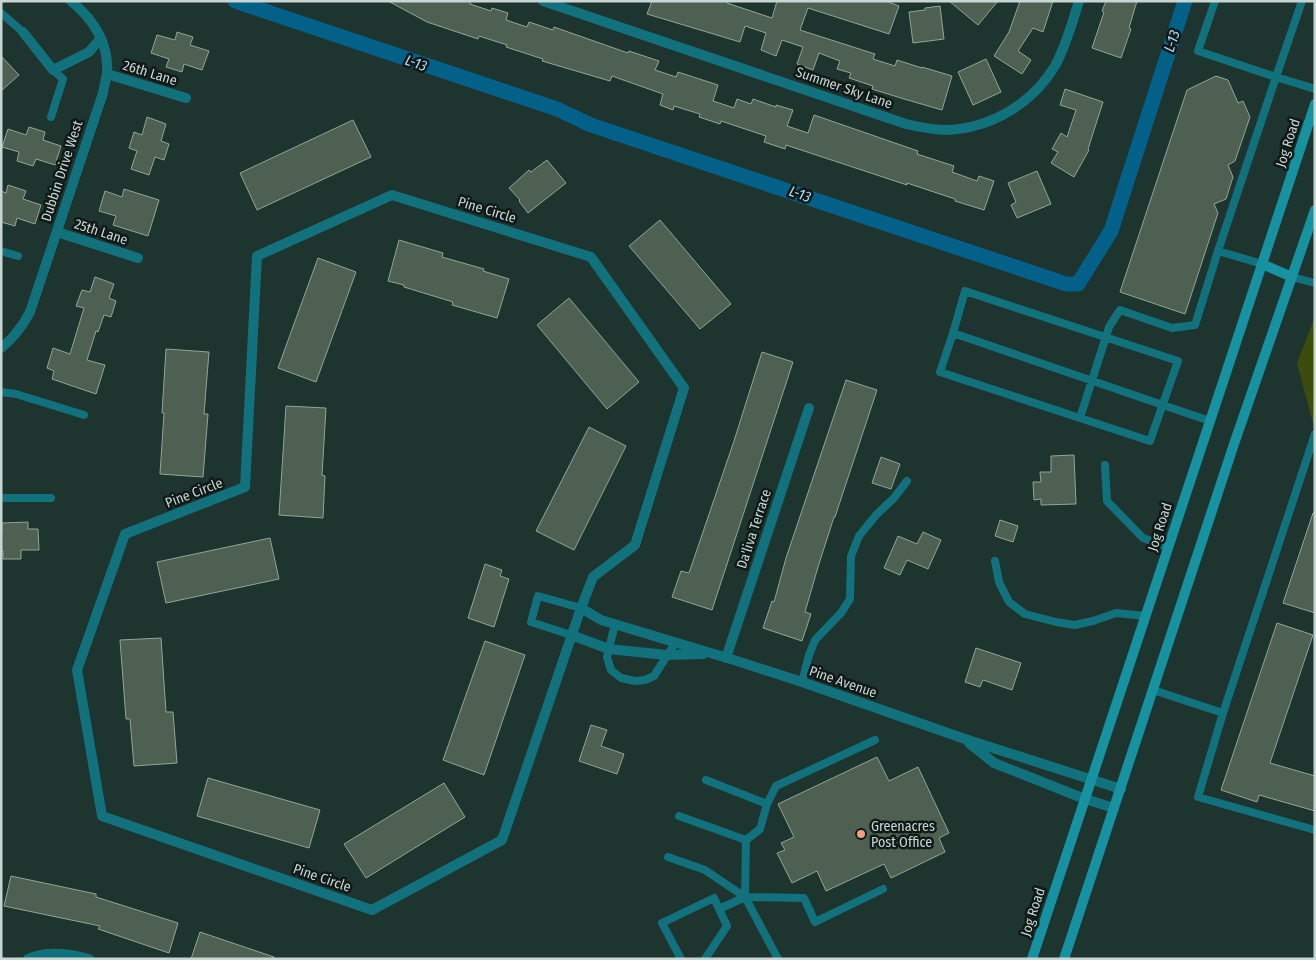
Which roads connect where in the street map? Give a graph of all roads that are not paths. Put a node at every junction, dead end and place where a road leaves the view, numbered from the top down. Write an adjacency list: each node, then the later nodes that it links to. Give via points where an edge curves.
1 (71, 1): 8 (street, Dubbin Drive West, via 87,15)
2 (543, 1): 3 (street, Summer Sky Lane, via 906,124 946,130 986,123 1005,115 1030,97 1055,65)
3 (1079, 1)
4 (1215, 1): 11 (lane, via 1198,51)
5 (1302, 1): 11 (lane)
6 (1, 13): 7 (lane)
7 (23, 32): 9 (street)
8 (101, 38): 9 (street, via 89,52); 10 (street, Dubbin Drive West)
9 (53, 70): 15 (lane, via 63,78)
10 (106, 74): 13 (street, 26th Lane); 17 (street, Dubbin Drive West, via 103,93)
11 (1276, 77): 12 (lane); 19 (lane)
12 (1315, 89)
13 (186, 98)
14 (1315, 104): 22 (main road, Jog Road)
15 (51, 117)
16 (1315, 210): 23 (main road)
17 (57, 232): 21 (street, 25th Lane); 27 (street, Dubbin Drive West, via 30,312 11,340)
18 (1, 251): 20 (lane)
19 (1218, 251): 22 (lane); 26 (lane, via 1195,325 1172,328 1120,310)
20 (18, 256)
21 (138, 258)
22 (1262, 264): 23 (main road); 34 (main road, Jog Road)
23 (1292, 277): 24 (lane); 52 (main road)
24 (1315, 283)
25 (953, 333): 26 (lane, via 965,291); 28 (lane); 33 (lane, via 940,372)
26 (1106, 337): 28 (lane); 30 (lane, via 1178,361)
27 (1, 348)
28 (1091, 381): 30 (lane); 33 (lane)
29 (1, 392): 32 (lane)
30 (1163, 406): 33 (lane, via 1150,441); 34 (lane)
31 (809, 408): 50 (street, Da'liva Terrace)
32 (84, 416)
33 (1080, 418)
34 (1210, 421): 40 (main road, Jog Road)
35 (1315, 434): 53 (lane)
36 (1105, 465): 40 (lane, via 1107,501 1143,538)
37 (907, 481): 51 (lane, via 859,536 851,556 850,599 815,640)
38 (1, 498): 39 (lane)
39 (51, 498)
40 (1168, 547): 43 (main road, Jog Road)
41 (996, 561): 43 (lane, via 999,582 1009,602 1025,614 1075,625 1116,613)
42 (581, 608): 44 (street, Pine Avenue); 45 (street, Pine Circle); 45 (lane, via 538,596 531,622); 45 (street, Pine Circle, via 593,577 635,545 684,388 591,257 392,195 258,256 245,487 125,534 77,670 102,816 372,910 502,840)
43 (1145, 616): 57 (main road, Jog Road)
44 (615, 624): 46 (street, Pine Avenue); 47 (lane)
45 (571, 635): 47 (street, Pine Avenue)
46 (675, 643): 48 (street, Pine Avenue); 49 (lane)
47 (609, 649): 49 (street, Pine Avenue); 49 (lane, via 607,657 612,670 621,678 635,681 654,676)
48 (711, 654): 49 (street, Pine Avenue); 50 (street, Pine Avenue)
49 (666, 655)
50 (726, 658): 51 (street, Pine Avenue)
51 (802, 682): 54 (street, Pine Avenue)
52 (1153, 690): 53 (lane); 58 (main road)
53 (1222, 713): 63 (lane, via 1198,797)
54 (965, 739): 57 (street, Pine Avenue); 59 (street, Pine Avenue, via 994,763)
55 (875, 740): 60 (lane, via 776,786)
56 (706, 780): 60 (lane)
57 (1091, 780): 58 (street, Pine Avenue); 59 (main road, Jog Road)
58 (1121, 789): 61 (main road)
59 (1085, 799): 61 (street, Pine Avenue); 74 (main road, Jog Road)
60 (767, 804): 64 (lane, via 760,829)
61 (1114, 808): 75 (main road)
62 (679, 816): 64 (lane)
63 (1315, 830)
64 (746, 840): 67 (lane)
65 (668, 857): 67 (lane, via 704,870)
66 (883, 889): 67 (lane, via 816,922 804,898)
67 (745, 897): 68 (lane); 73 (lane)
68 (719, 910): 71 (lane, via 714,898 662,923); 72 (lane, via 727,926)
69 (28, 959): 70 (street, via 38,954 72,954)
70 (89, 959)
71 (681, 959)
72 (705, 959)
73 (778, 959)
74 (1032, 959)
75 (1064, 959)

